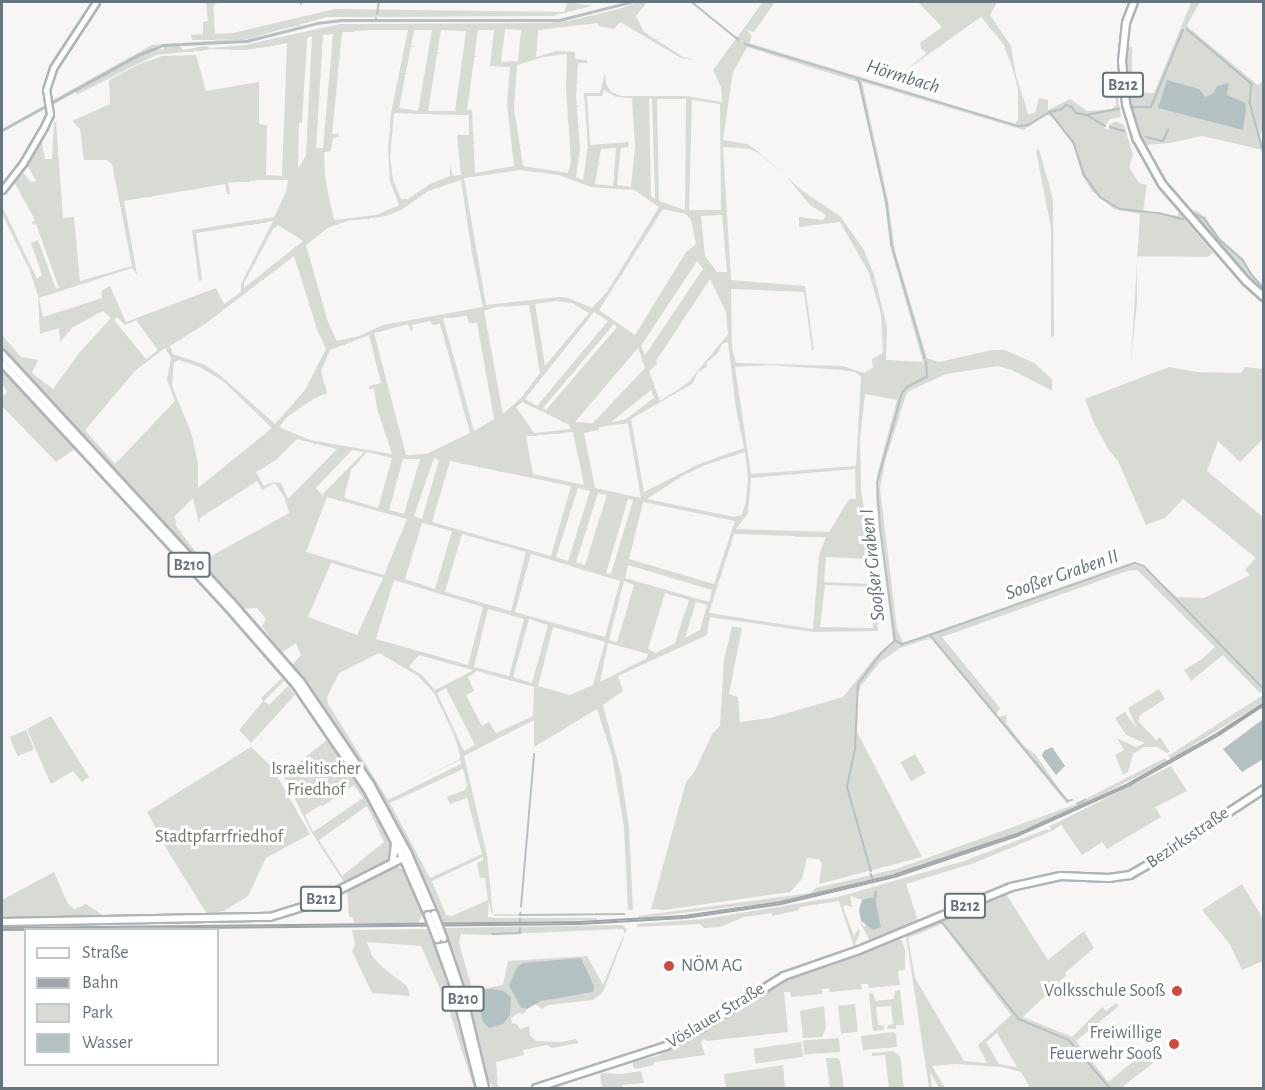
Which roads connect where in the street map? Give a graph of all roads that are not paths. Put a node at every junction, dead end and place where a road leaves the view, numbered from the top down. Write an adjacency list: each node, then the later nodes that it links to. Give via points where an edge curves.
1 (96, 2): 3 (street, via 54,68 46,90 50,114 44,127)
2 (1134, 2): 4 (main road, B212, via 1126,23 1122,61 1126,104 1137,139 1162,184)
3 (2, 190)
4 (1263, 297)
5 (2, 354): 9 (main road, B210, via 300,681 352,755)
6 (2, 363): 8 (main road, B210, via 296,685 361,780)
7 (1263, 789): 14 (main road, Bezirksstraße / B212, via 1124,876 1061,876 1026,882)
8 (394, 841): 9 (main road, B210); 10 (main road)
9 (404, 856): 10 (main road, B212); 11 (main road, B210); 12 (main road, B210)
10 (394, 862): 11 (main road); 13 (main road, B212, via 297,911 270,917)
11 (408, 870): 12 (main road, B210)
12 (431, 914): 15 (main road, B210, bridge)
13 (2, 922)
14 (894, 936): 19 (main road, Vöslauer Straße / B212, via 784,976 658,1050)
15 (440, 938): 16 (main road, B210, via 464,1000); 17 (main road, B210)
16 (479, 1061): 17 (main road, B210); 18 (main road, B210)
17 (482, 1089)
18 (489, 1089)
19 (536, 1089)

